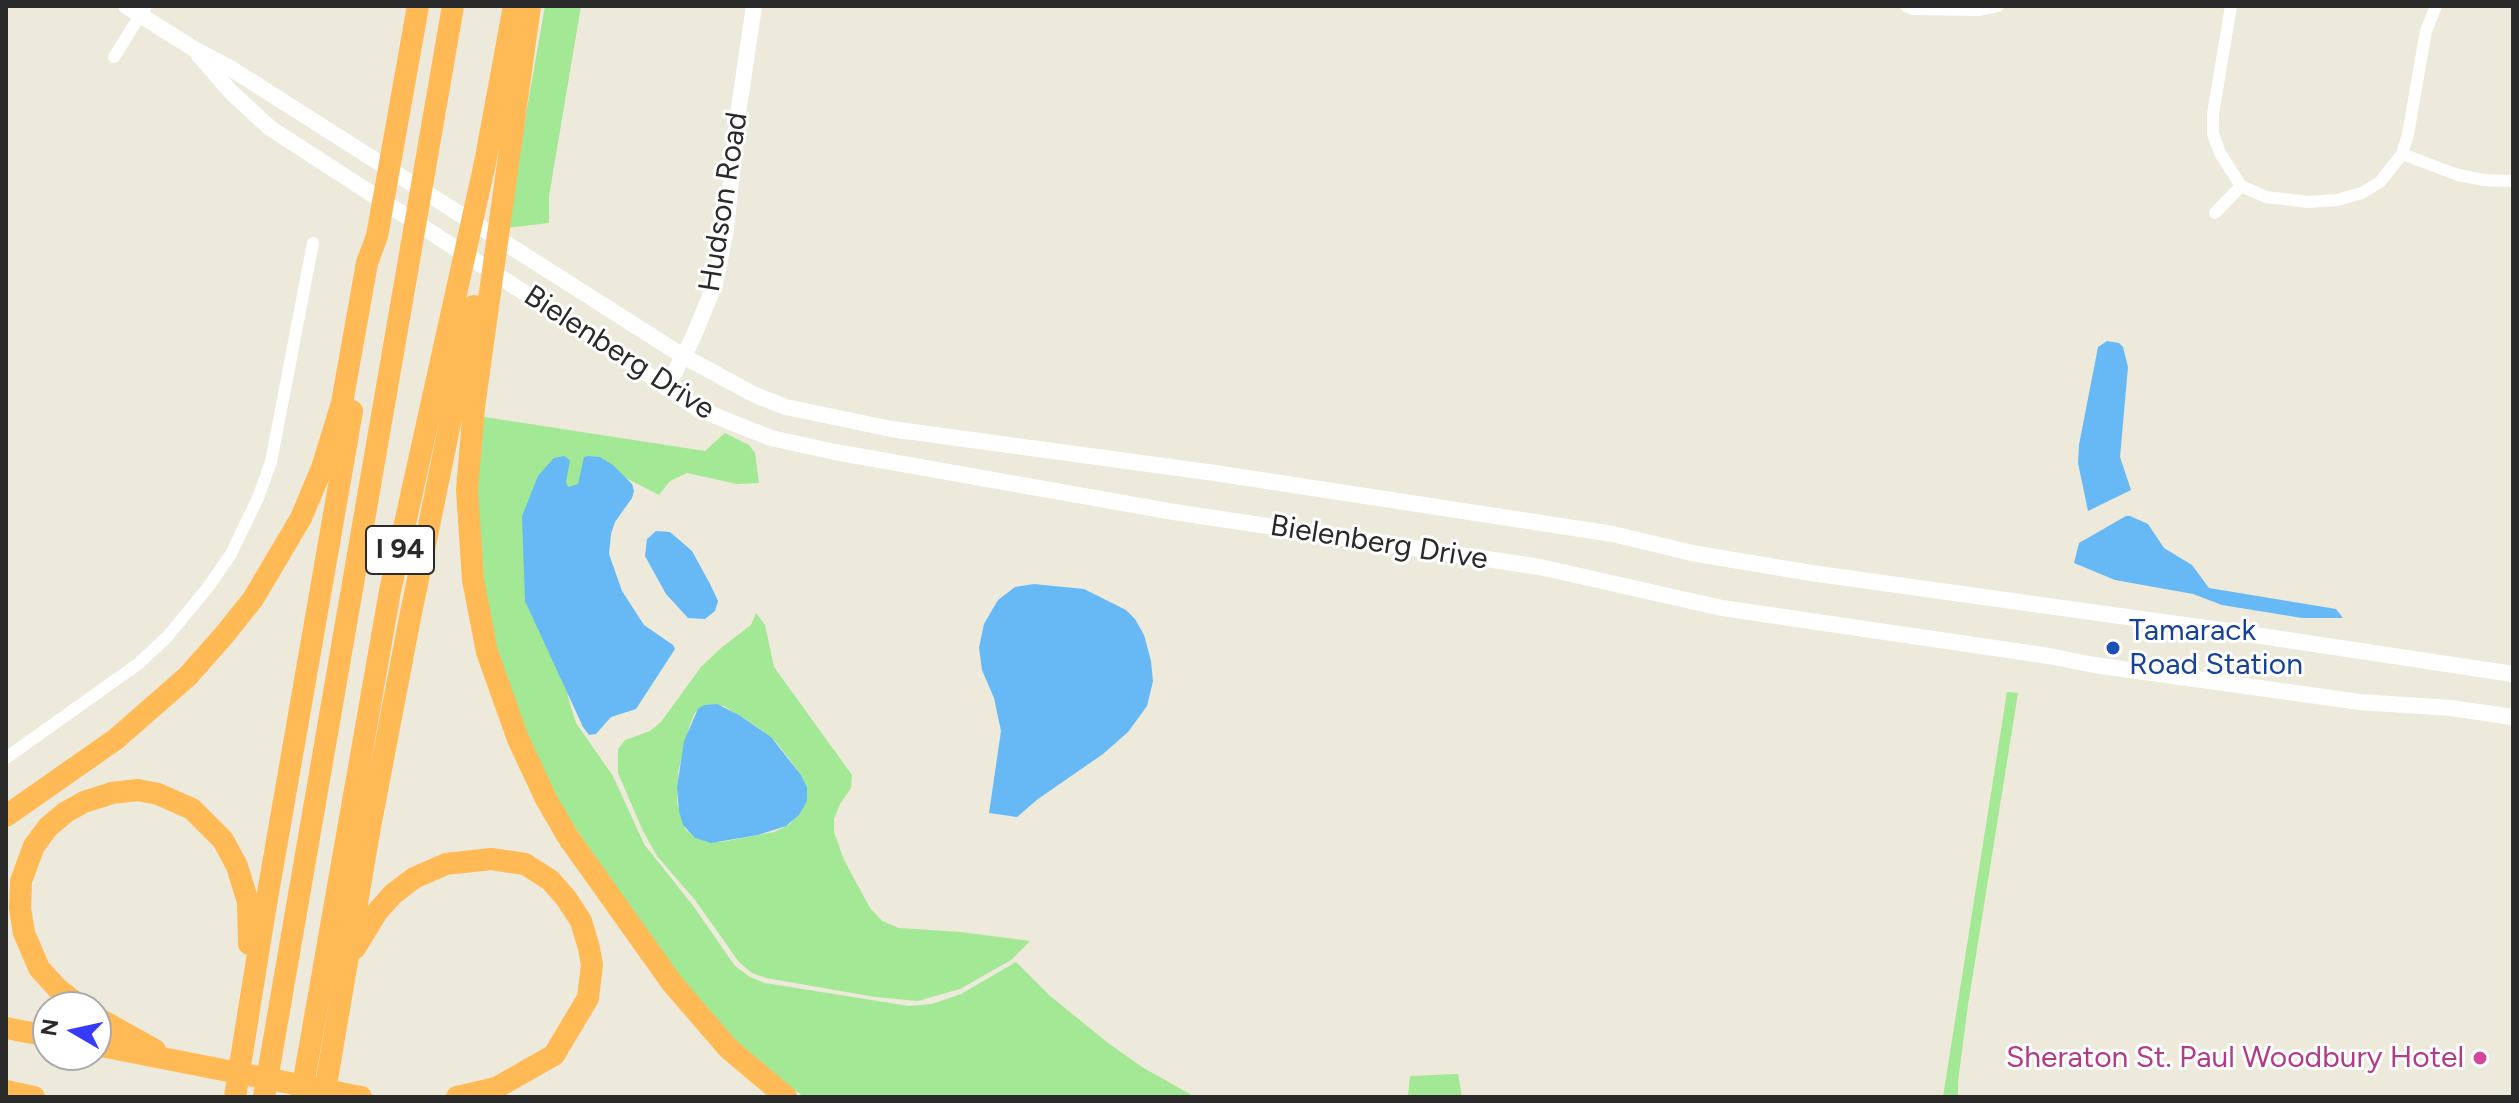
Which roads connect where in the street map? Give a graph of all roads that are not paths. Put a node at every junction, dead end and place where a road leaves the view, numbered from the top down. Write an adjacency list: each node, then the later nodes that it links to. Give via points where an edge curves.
1 (418, 6): 19 (highway)
2 (453, 6): 38 (highway, I 94)
3 (514, 6): 39 (highway, I 94, via 390,591)
4 (530, 6): 14 (highway)
5 (754, 6): 21 (street, Hudson Road, via 718,272)
6 (1906, 6): 10 (street)
7 (1998, 6): 10 (street)
8 (2231, 6): 17 (street, via 2213,134)
9 (2436, 6): 15 (street, via 2426,31)
10 (1942, 8)
11 (137, 9): 12 (street); 13 (street)
12 (194, 49): 21 (street, Bielenberg Drive); 22 (street, Bielenberg Drive, via 270,128)
13 (114, 57)
14 (521, 81): 27 (highway, via 409,623); 44 (highway, via 467,490 473,580 487,652 518,739 568,837 672,983 728,1048)
15 (2402, 154): 16 (street, via 2458,175); 17 (street, via 2380,182 2337,200 2287,202)
16 (2513, 181)
17 (2241, 186): 18 (street)
18 (2215, 213)
19 (377, 236): 26 (highway, via 331,439 301,518 268,577 178,685 116,739); 29 (highway, via 378,262)
20 (313, 243): 25 (street, via 271,462 231,554 174,629 138,664)
21 (683, 356): 22 (street, Hudson Road); 23 (street, Bielenberg Drive, via 755,395 844,421 1613,534 1811,573)
22 (666, 388): 24 (street, Bielenberg Drive, via 738,427 849,455 1174,512 1540,567 1722,608 2110,668)
23 (2513, 674)
24 (2513, 717)
25 (6, 758)
26 (6, 816)
27 (344, 983): 40 (highway); 43 (highway, via 352,954 377,912 423,873 461,861 491,859 531,866 550,880 581,921 592,965 588,998 554,1055 496,1088)
28 (63, 991): 29 (highway, via 33,957 21,920 21,881 34,846 48,827 91,800 128,790 158,794 192,809 223,840 248,902)
29 (250, 1005): 37 (highway)
30 (112, 1026): 34 (highway)
31 (6, 1028): 32 (highway)
32 (32, 1033)
33 (112, 1048): 34 (highway)
34 (169, 1059): 41 (highway)
35 (6, 1091): 36 (highway)
36 (34, 1097)
37 (235, 1097)
38 (264, 1097)
39 (301, 1097)
40 (324, 1097)
41 (360, 1097): 42 (highway)
42 (370, 1097)
43 (457, 1097)
44 (786, 1097)

